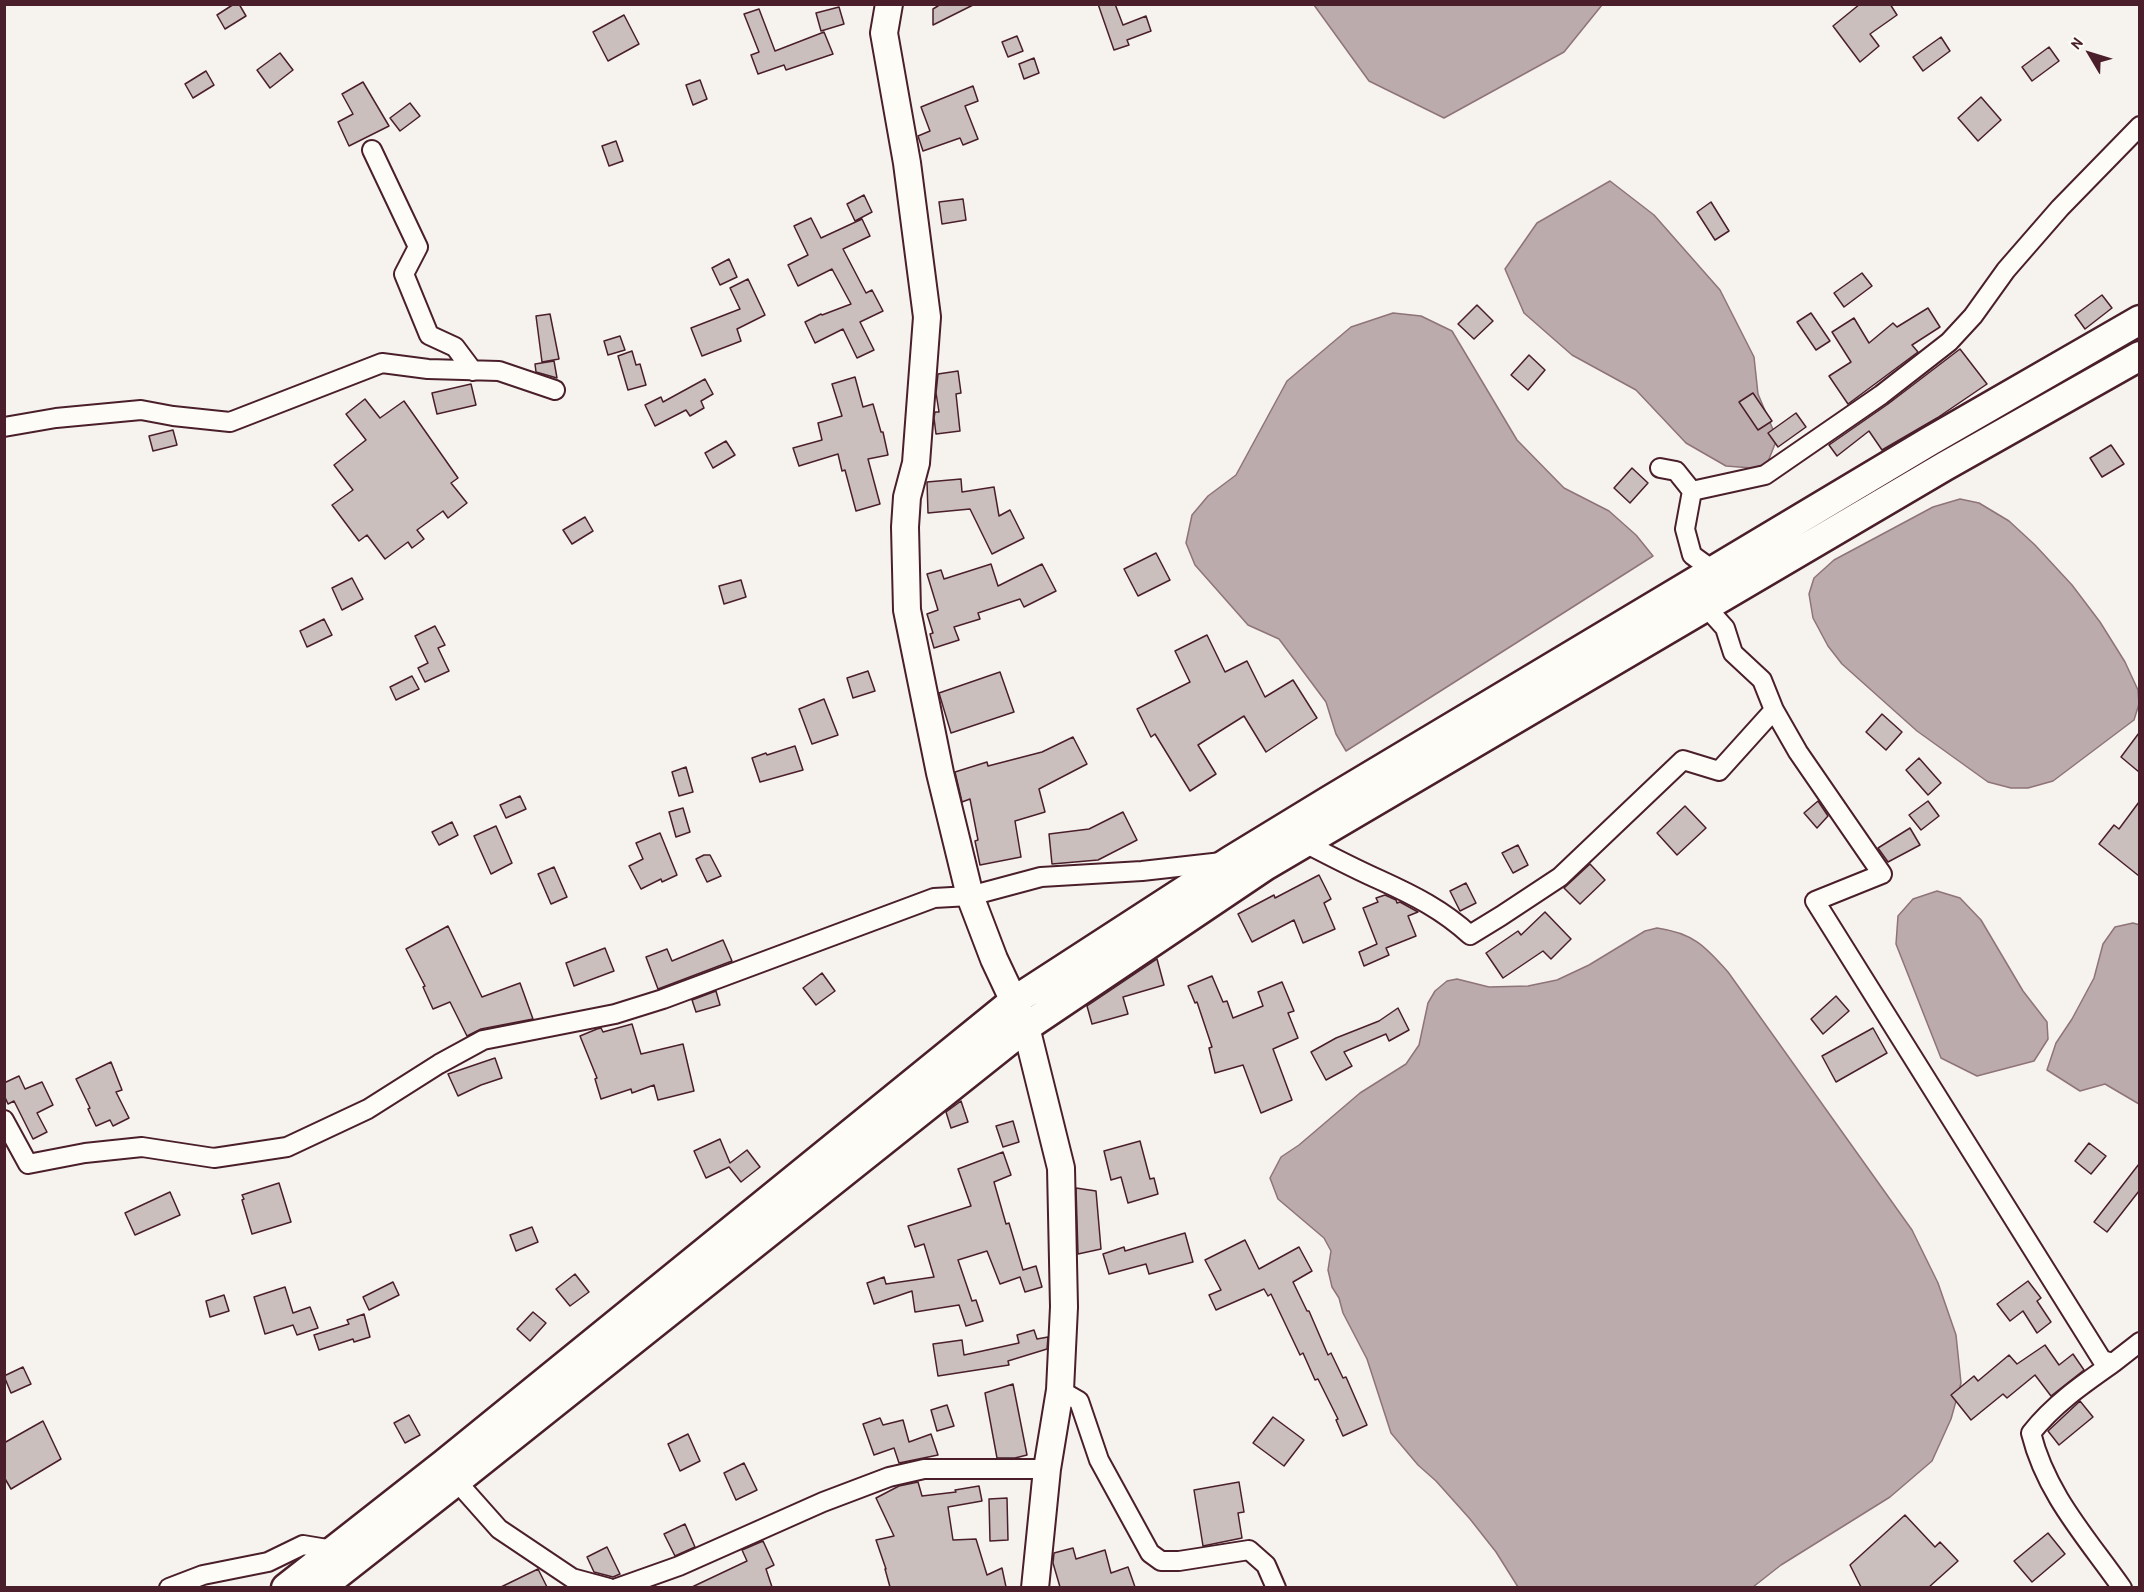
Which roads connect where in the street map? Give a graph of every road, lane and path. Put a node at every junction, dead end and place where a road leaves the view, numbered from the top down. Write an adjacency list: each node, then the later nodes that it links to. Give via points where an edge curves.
1 (889, 4): 16 (main road, via 884,33 907,163 927,317 916,462 907,497 907,610)
2 (2139, 126): 10 (street, via 2052,217 1949,342 1766,475)
3 (372, 150): 6 (street, via 418,247 404,274 429,335 455,347)
4 (2139, 320): 11 (main road)
5 (2139, 356): 12 (main road)
6 (473, 370): 7 (street, via 499,371); 8 (street, via 382,363 230,422 141,410)
7 (555, 390)
8 (4, 427)
9 (1660, 468): 10 (street, via 1676,471)
10 (1692, 491): 11 (street, via 1685,529 1692,555)
11 (1714, 571): 14 (main road, via 1626,621)
12 (1707, 608): 13 (street, via 1725,628 1733,653 1762,680); 14 (main road)
13 (1774, 710): 14 (street, via 1719,771 1683,760 1560,877 1470,935 1451,917 1416,896); 21 (street, via 1798,752 1882,874 1815,901 2102,1360)
14 (1296, 835): 15 (main road); 18 (main road, via 1255,873)
15 (1230, 861): 16 (street, via 1041,877); 17 (main road)
16 (970, 896): 17 (main road); 19 (street, via 934,898 615,1014 483,1040 368,1109 287,1147 214,1158 142,1147 28,1164)
17 (1014, 1001): 18 (main road); 24 (main road)
18 (1026, 1027): 22 (main road, via 1061,1168 1064,1307); 24 (main road)
19 (4, 1120)
20 (2139, 1342): 21 (street)
21 (2113, 1363): 33 (street, via 2066,1397 2031,1433 2056,1496)
22 (1060, 1390): 23 (main road); 32 (street, via 1079,1401 1099,1460 1150,1553 1161,1561 1179,1561 1249,1550 1266,1566)
23 (1047, 1469): 30 (street, via 924,1469 889,1477 679,1566); 31 (main road)
24 (450, 1473): 25 (main road); 28 (main road); 29 (street, via 499,1529 572,1578)
25 (333, 1550): 26 (street, via 303,1545 268,1562 203,1575); 27 (main road)
26 (169, 1587)
27 (286, 1587)
28 (320, 1587)
29 (609, 1587)
30 (617, 1587)
31 (1035, 1587)
32 (1276, 1587)
33 (2122, 1587)

